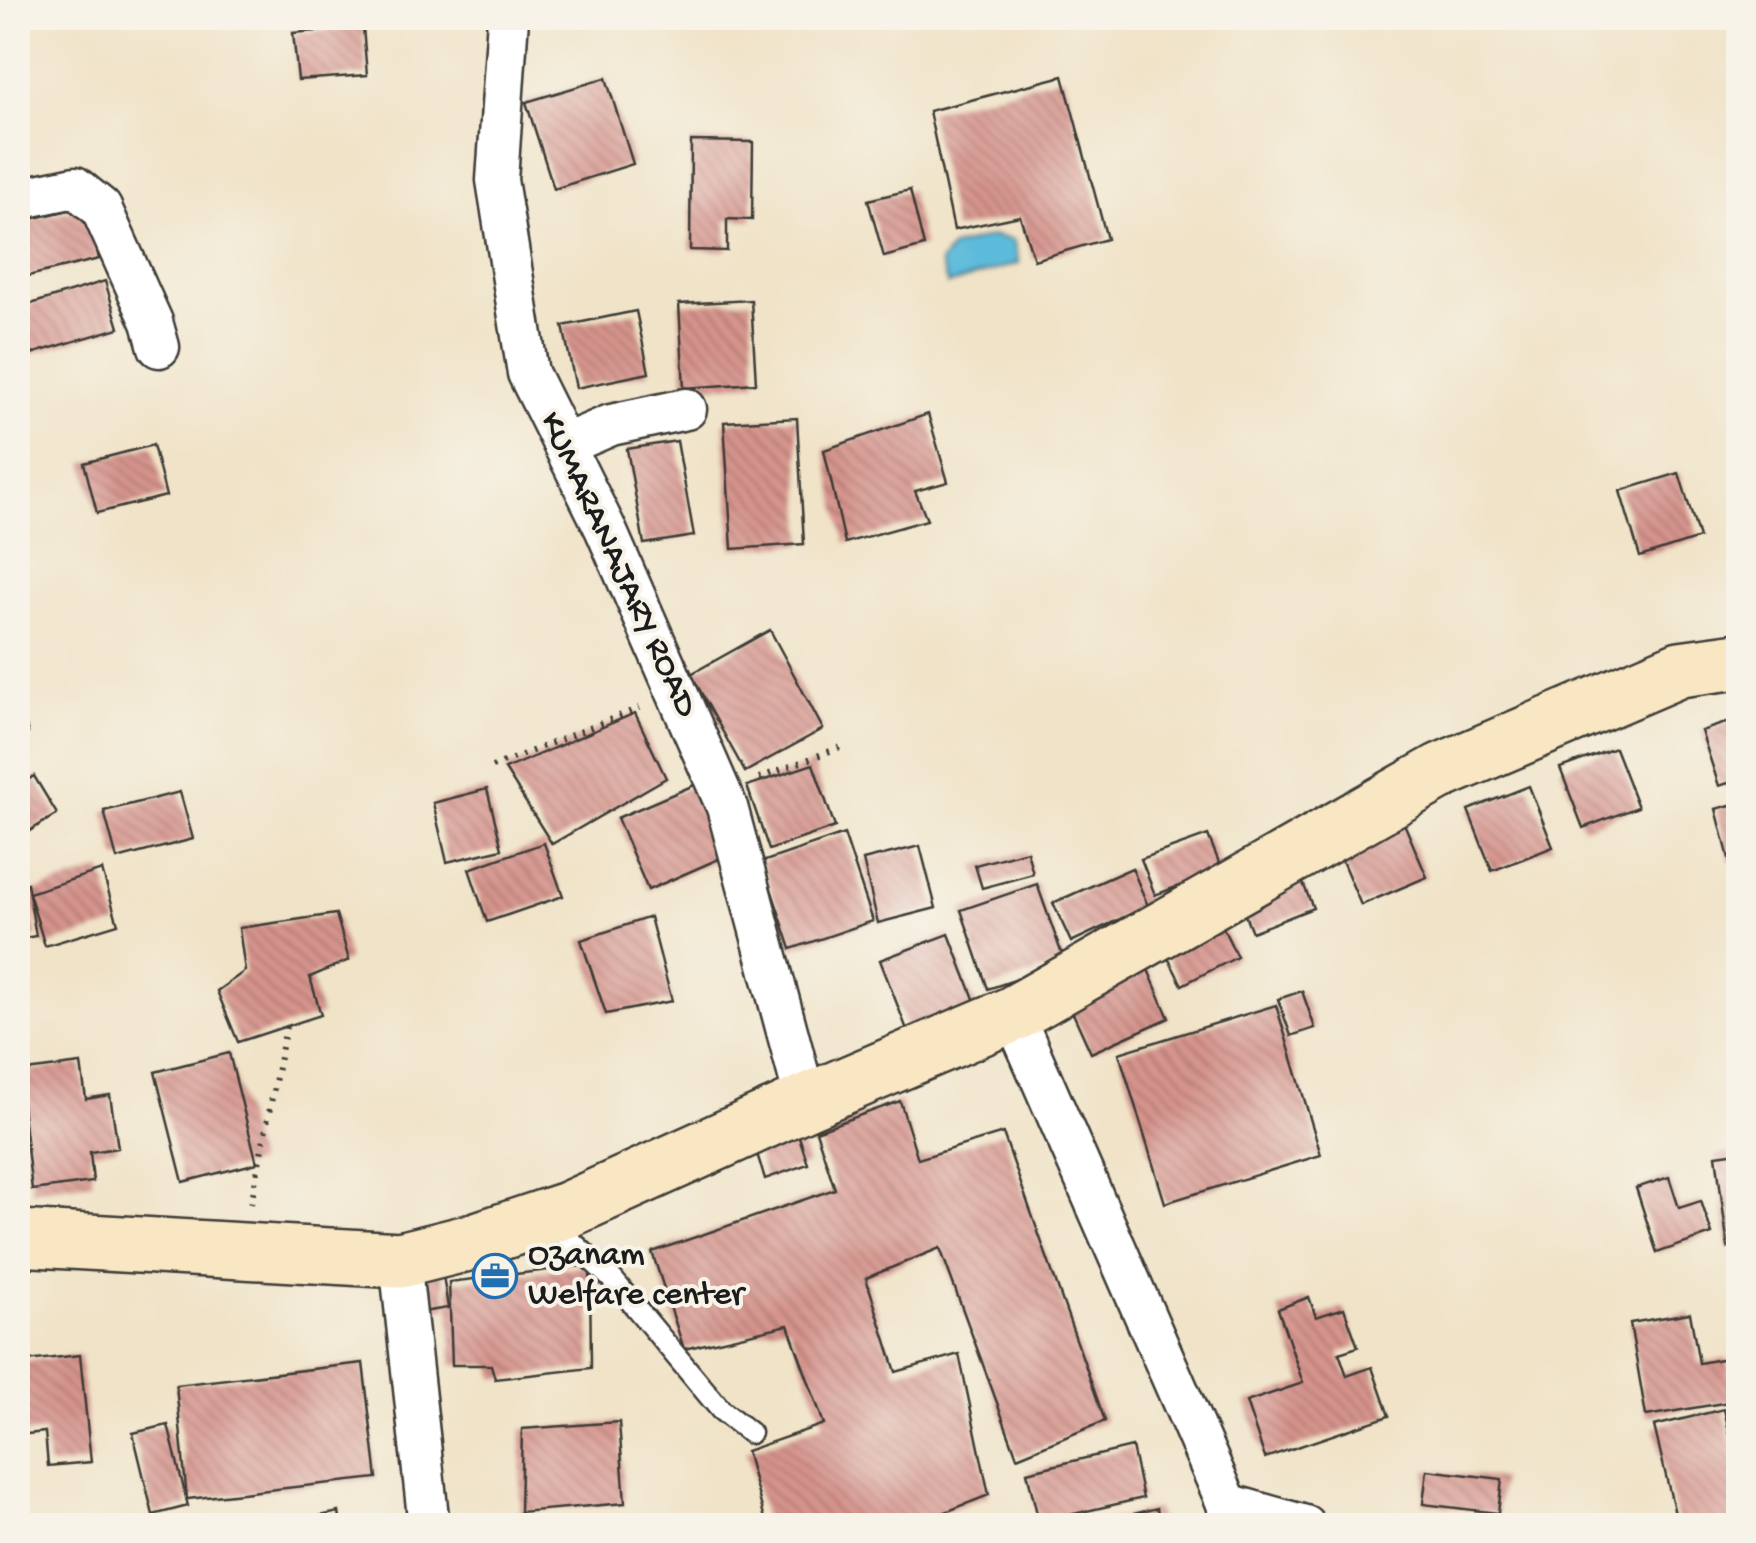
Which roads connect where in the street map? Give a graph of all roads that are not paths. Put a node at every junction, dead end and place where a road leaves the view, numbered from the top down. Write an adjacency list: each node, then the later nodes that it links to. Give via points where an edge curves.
1 (508, 18): 5 (street, KUMARANAJARY ROAD, via 497,180 528,373)
2 (18, 199): 3 (street, via 74,187 101,208)
3 (160, 347)
4 (686, 409): 5 (street, via 612,425)
5 (564, 445): 8 (street, KUMARANAJARY ROAD, via 720,794)
6 (1738, 661): 7 (street, via 1680,669 1441,771)
7 (1013, 1014): 8 (street); 13 (street)
8 (806, 1102): 9 (street)
9 (546, 1217): 11 (street); 12 (lane)
10 (18, 1238): 11 (street)
11 (400, 1260): 14 (street)
12 (750, 1433)
13 (1232, 1515): 15 (street)
14 (429, 1526)
15 (1305, 1526)

